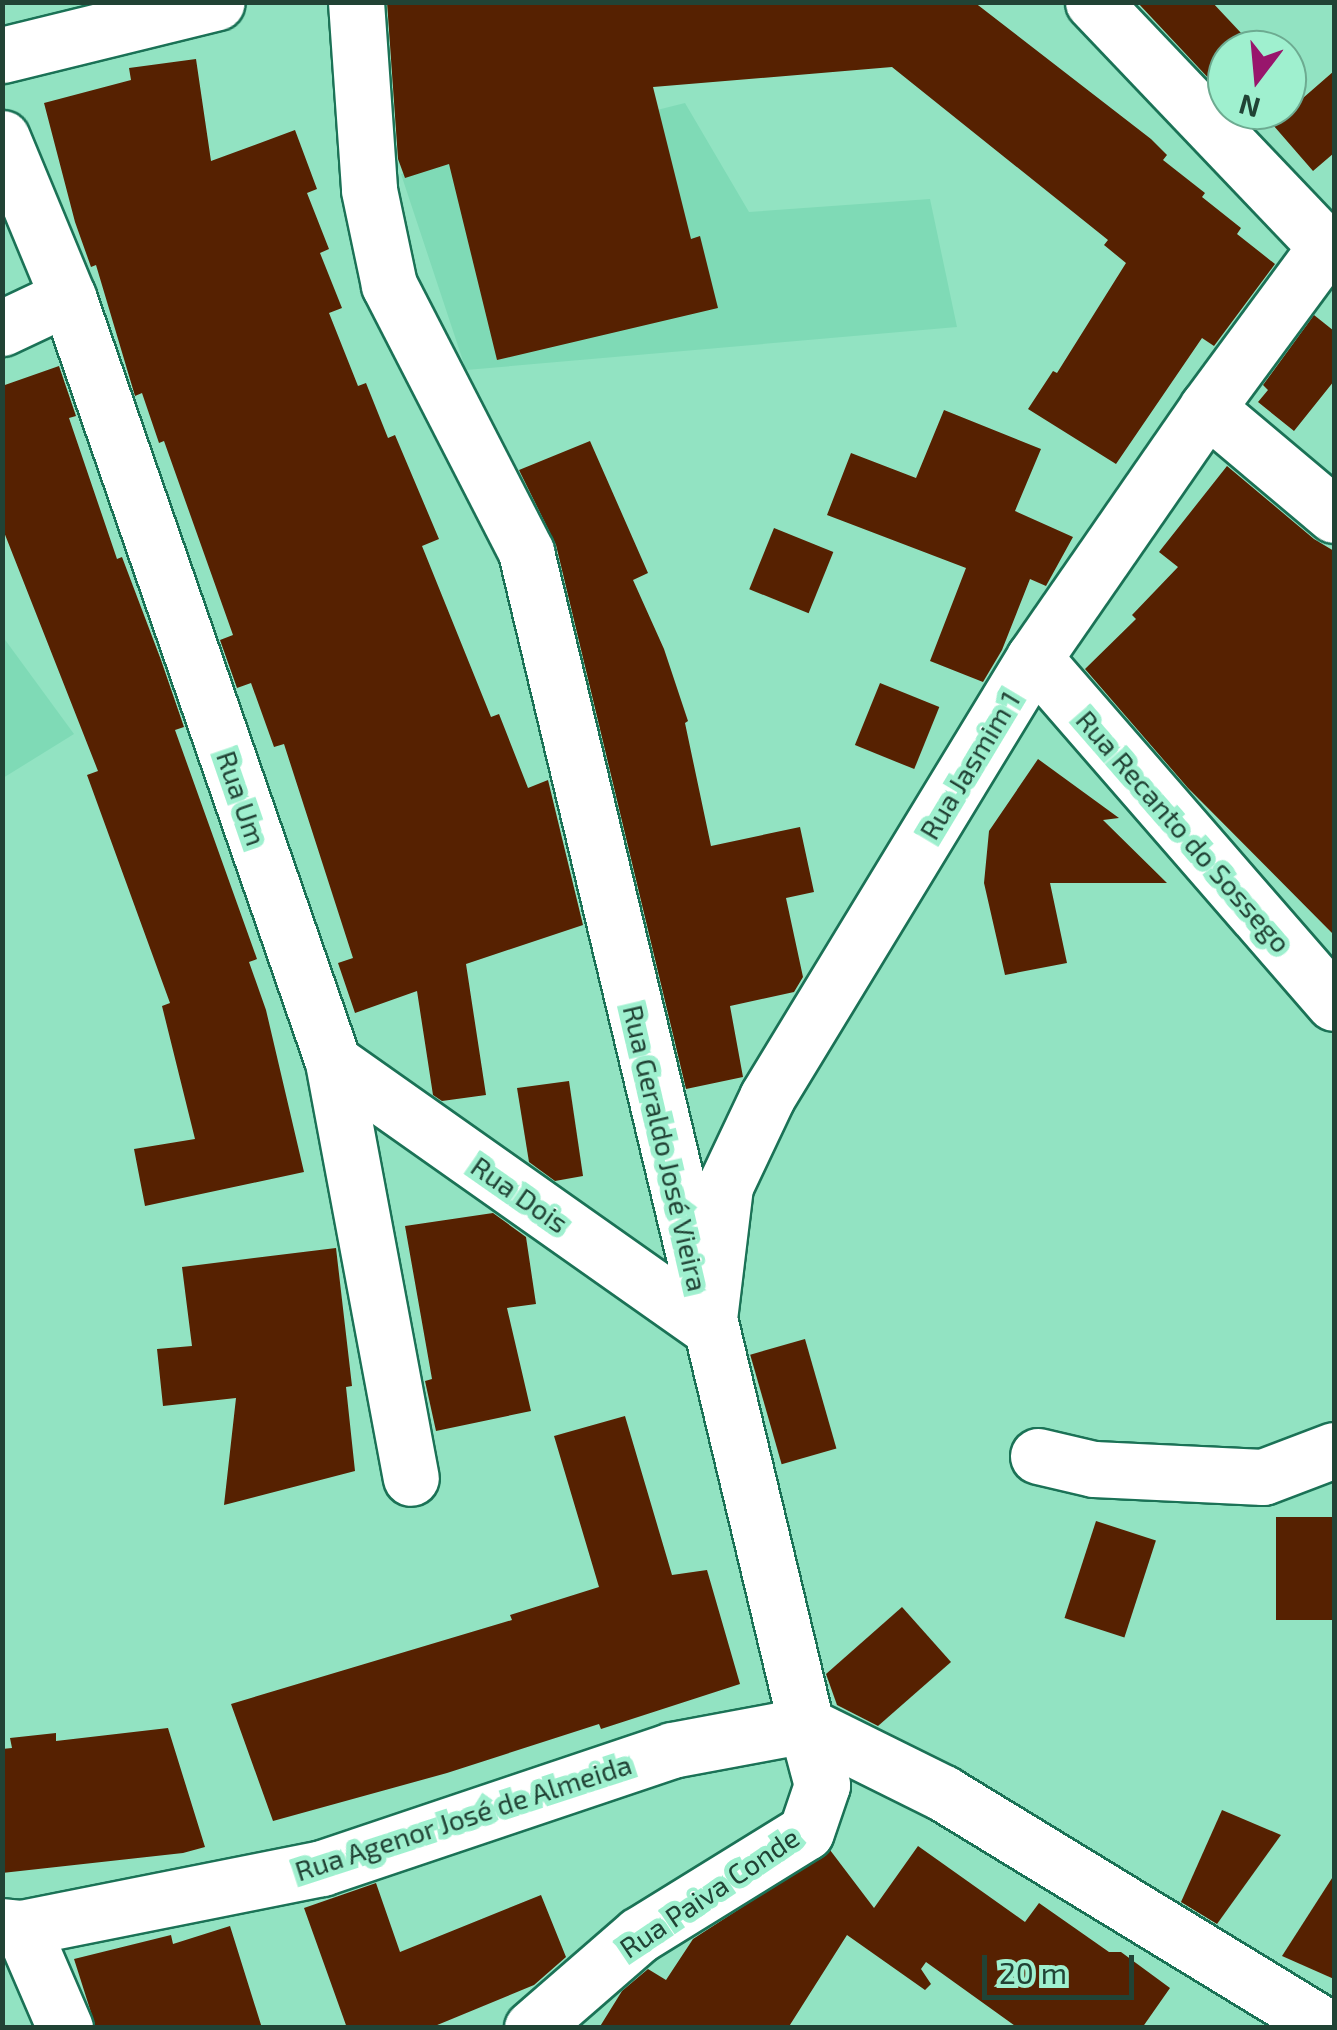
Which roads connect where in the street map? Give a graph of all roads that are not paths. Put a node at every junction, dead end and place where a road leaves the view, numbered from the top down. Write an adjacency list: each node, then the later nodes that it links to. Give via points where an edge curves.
1 (356, 2): 14 (street, Rua Geraldo José Vieira, via 369,190 389,285 526,552)
2 (1092, 2): 6 (street)
3 (184, 7): 4 (street)
4 (2, 55)
5 (2, 138): 7 (street, Rua Um)
6 (1330, 251): 9 (street, Rua Jasmim 1)
7 (68, 297): 8 (street); 13 (street, Rua Um)
8 (2, 328)
9 (1206, 408): 10 (street); 11 (street, Rua Jasmim 1)
10 (1334, 515)
11 (1034, 658): 12 (street, Rua Recanto do Sossego); 14 (street, Rua Jasmim 1, via 767,1096 726,1186)
12 (1334, 1003)
13 (334, 1062): 14 (street, Rua Dois); 17 (street, Rua Um)
14 (708, 1327): 18 (street, Rua Geraldo José Vieira)
15 (1334, 1450): 16 (street, via 1263,1476 1094,1469)
16 (1038, 1456)
17 (412, 1478)
18 (806, 1725): 19 (street, Rua Agenor José de Almeida, via 672,1750 322,1868); 21 (street, Rua Paiva Conde, via 822,1785 806,1832 640,1934); 22 (street, via 943,1794)
19 (12, 1927): 20 (street)
20 (65, 2028)
21 (532, 2028)
22 (1328, 2028)

